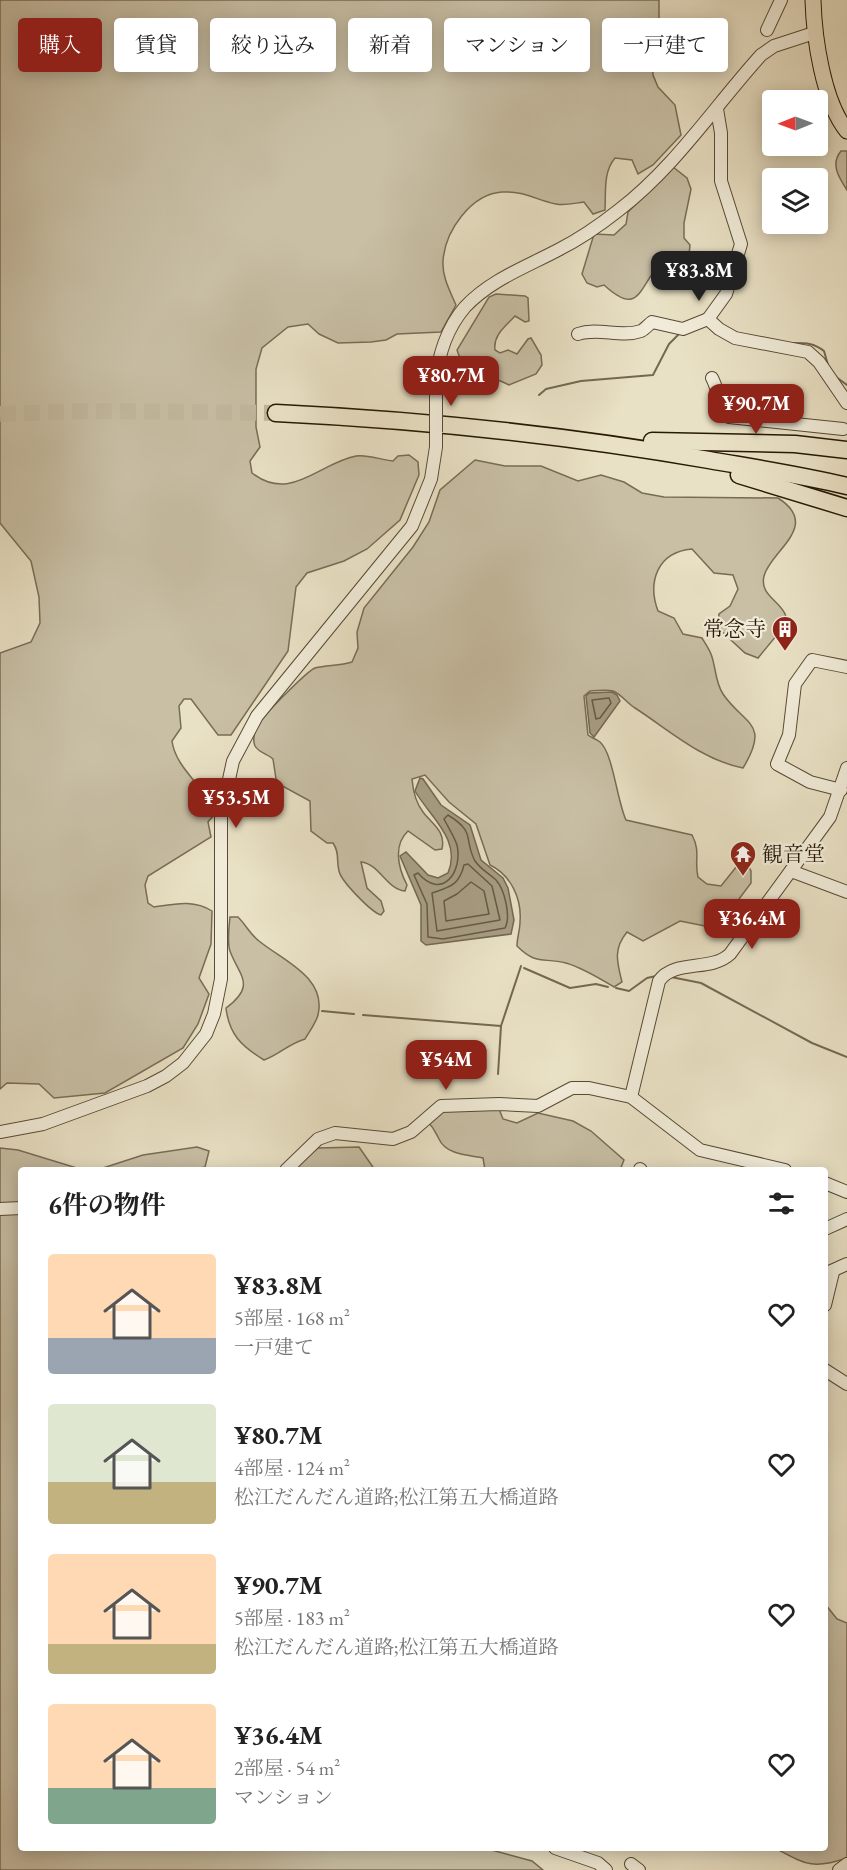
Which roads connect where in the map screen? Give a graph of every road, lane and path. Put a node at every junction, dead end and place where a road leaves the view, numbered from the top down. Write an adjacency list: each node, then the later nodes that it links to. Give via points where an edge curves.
1 (781, 0): 3 (street)
2 (813, 0): 4 (main road)
3 (767, 30)
4 (814, 33): 5 (street, via 774,46 761,55); 6 (main road, via 835,110)
5 (717, 109): 7 (street, via 721,181 741,243 726,294); 24 (street, bridge, via 621,208 579,238 498,281 470,302 456,320 438,362 431,479 412,526 257,716 233,761 221,816 221,980 206,1034 183,1063 147,1086 43,1124)
6 (847, 131)
7 (708, 319): 8 (street, via 689,328 652,322 642,331 591,330); 10 (street, via 735,338 808,352)
8 (578, 334)
9 (712, 378): 12 (street, via 729,417)
10 (847, 403)
11 (276, 413): 13 (highway)
12 (845, 426): 14 (street)
13 (531, 433): 14 (highway, via 706,444); 15 (highway)
14 (846, 447)
15 (640, 448): 16 (highway); 17 (highway)
16 (847, 486)
17 (847, 508)
18 (847, 667): 20 (street, via 812,660 796,681 789,735 777,764 810,783)
19 (847, 768): 20 (street)
20 (841, 790): 21 (street, via 830,817)
21 (791, 871): 22 (street); 23 (street, via 726,958 669,971 663,976 657,986)
22 (847, 892)
23 (631, 1097): 25 (street, via 700,1150); 26 (street, via 572,1088 538,1106 441,1106 399,1138 373,1138 349,1132 322,1137)
24 (0, 1132)
25 (734, 1164): 27 (street)
26 (289, 1167)
27 (760, 1167)
28 (828, 1184): 29 (street)
29 (847, 1192)
30 (18, 1208): 31 (street)
31 (0, 1209)
32 (847, 1219): 33 (street)
33 (828, 1228)
34 (847, 1263): 35 (street)
35 (829, 1273)
36 (828, 1372): 37 (street)
37 (847, 1384)
38 (564, 1851): 40 (street, via 598,1863)
39 (847, 1864): 41 (street)
40 (606, 1870)
41 (839, 1870)

